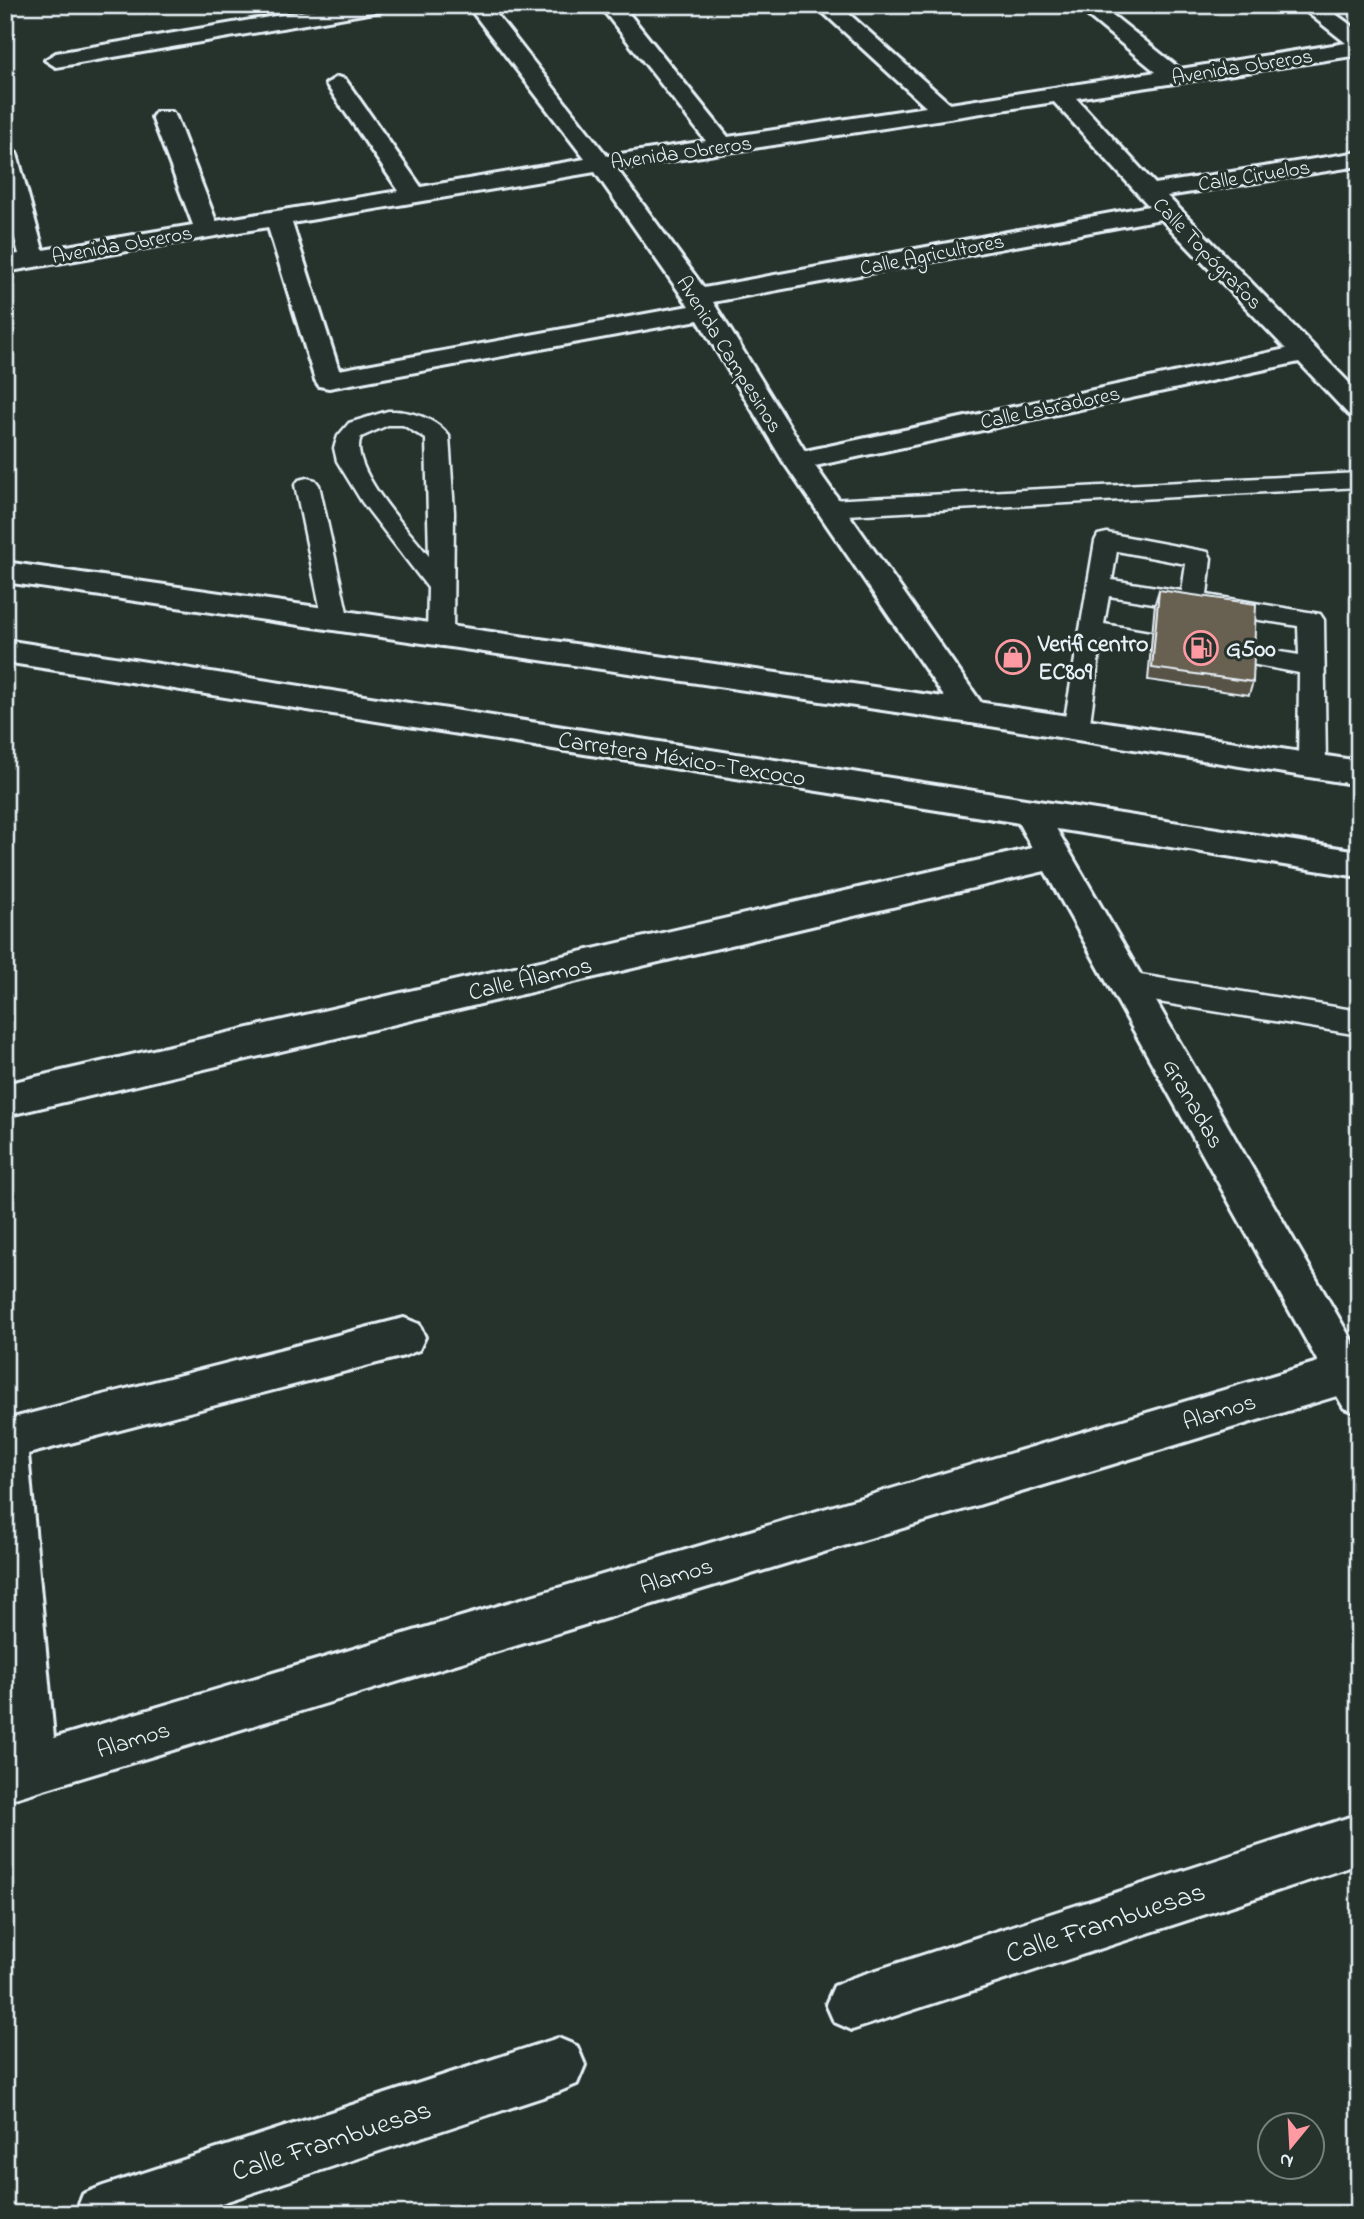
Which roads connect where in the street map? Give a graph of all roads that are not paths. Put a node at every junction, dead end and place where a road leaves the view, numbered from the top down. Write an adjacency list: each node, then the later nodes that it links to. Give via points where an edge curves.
1 (380, 5): 9 (main road)
2 (478, 5): 18 (main road, Avenida Campesinos)
3 (610, 5): 15 (main road)
4 (826, 5): 13 (main road)
5 (1086, 5): 10 (main road)
6 (1309, 5): 7 (main road)
7 (1359, 42)
8 (1359, 48): 10 (main road, Avenida Obreros)
9 (56, 61)
10 (1175, 76): 12 (main road, Avenida Obreros)
11 (338, 84): 20 (main road)
12 (1061, 95): 13 (main road, Avenida Obreros); 19 (main road, Calle Topógrafos)
13 (943, 110): 15 (main road, Avenida Obreros)
14 (164, 117): 23 (main road)
15 (723, 146): 18 (main road, Avenida Obreros)
16 (5, 154): 24 (main road)
17 (1359, 159): 19 (main road, Calle Ciruelos)
18 (601, 164): 20 (main road, Avenida Obreros); 26 (main road, Avenida Campesinos)
19 (1149, 192): 21 (main road, Calle Topógrafos)
20 (415, 195): 22 (main road, Avenida Obreros)
21 (1167, 210): 26 (main road, Calle Agricultores); 27 (main road, Calle Topógrafos)
22 (277, 217): 23 (main road, Avenida Obreros); 26 (main road, Calle Agricultores, via 329,380)
23 (207, 230): 24 (main road, Avenida Obreros)
24 (33, 259): 25 (main road, Avenida Obreros)
25 (5, 264)
26 (701, 304): 29 (main road, Avenida Campesinos)
27 (1304, 353): 28 (main road, Calle Topógrafos); 29 (main road, Calle Labradores)
28 (1359, 409)
29 (797, 461): 32 (main road, Avenida Campesinos)
30 (1359, 480): 32 (lane)
31 (307, 485): 37 (lane)
32 (828, 508): 44 (main road, Avenida Campesinos)
33 (5, 572): 37 (main road)
34 (439, 585): 34 (lane, via 444,487 437,436 418,421 398,416 364,423 350,434 346,450 358,479); 39 (lane)
35 (1098, 586): 36 (lane); 36 (lane, via 1107,541 1199,558); 38 (lane)
36 (1194, 599): 43 (lane, via 1311,620)
37 (336, 621): 39 (main road)
38 (1090, 631): 40 (lane); 45 (lane)
39 (440, 637): 44 (main road)
40 (1152, 640)
41 (5, 651): 48 (main road, Carretera México-Texcoco)
42 (1250, 656): 43 (lane)
43 (1312, 666): 46 (lane)
44 (971, 712): 45 (main road)
45 (1076, 730): 46 (main road)
46 (1312, 766): 47 (main road)
47 (1359, 773)
48 (1030, 813): 49 (main road, Granadas); 50 (main road, Carretera México-Texcoco)
49 (1054, 856): 51 (main road, Granadas); 53 (main road, Calle Álamos)
50 (1359, 864)
51 (1128, 985): 52 (lane); 55 (main road, Granadas)
52 (1359, 1023)
53 (5, 1100)
54 (404, 1337): 56 (main road)
55 (1353, 1383): 57 (main road, Alamos)
56 (5, 1441): 57 (main road)
57 (19, 1773)
58 (1359, 1839): 59 (main road, Calle Frambuesas)
59 (852, 2004)
60 (558, 2065): 61 (main road, Calle Frambuesas)
61 (103, 2214)

